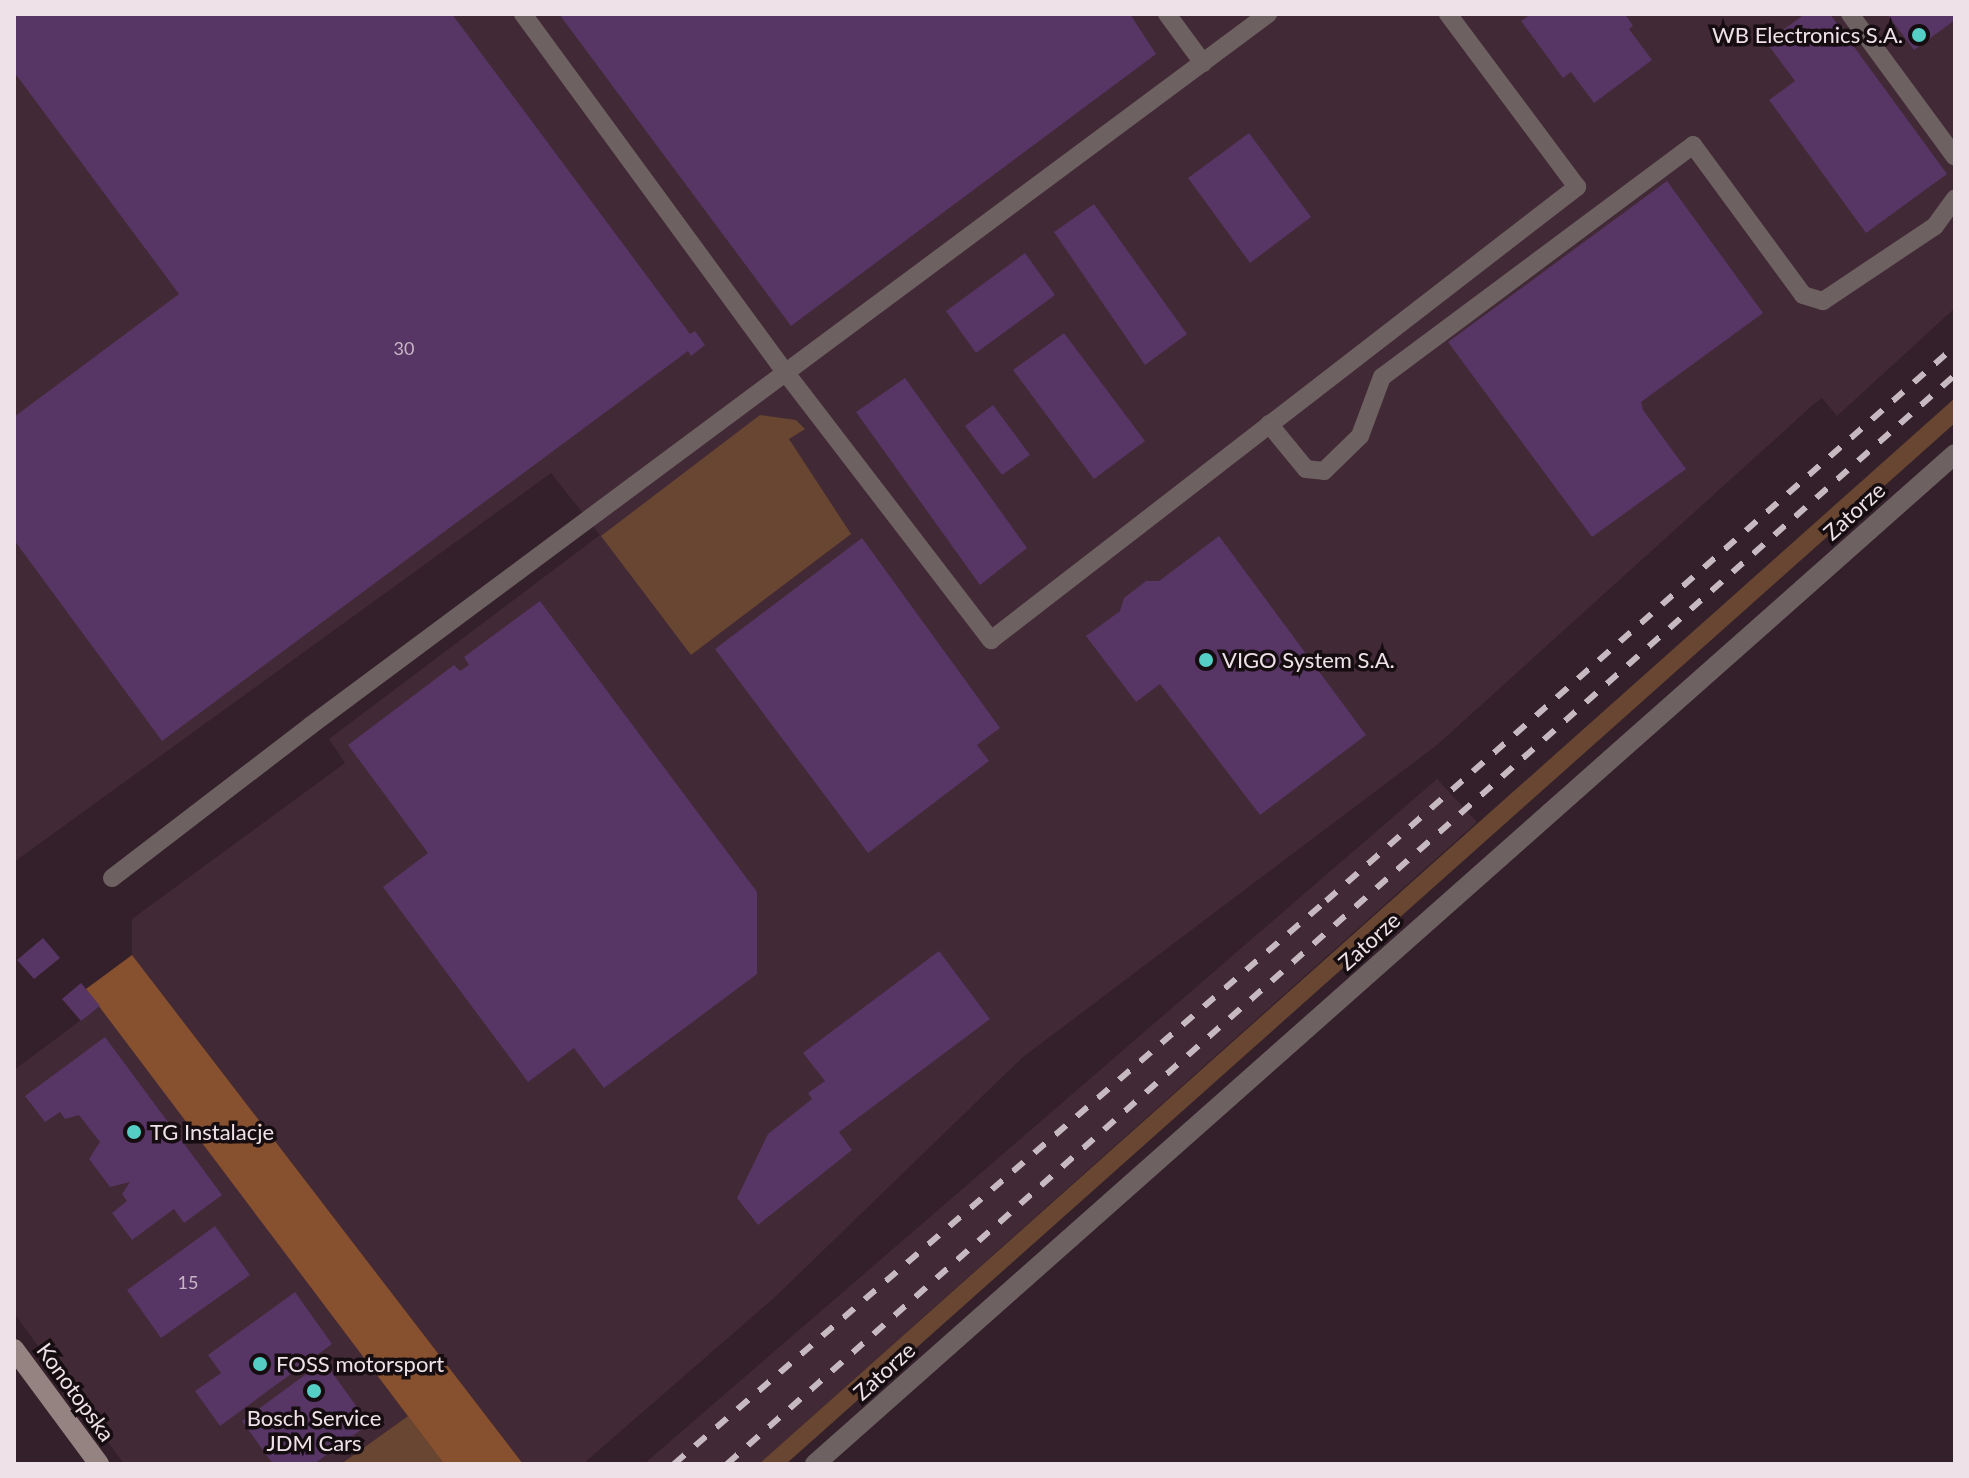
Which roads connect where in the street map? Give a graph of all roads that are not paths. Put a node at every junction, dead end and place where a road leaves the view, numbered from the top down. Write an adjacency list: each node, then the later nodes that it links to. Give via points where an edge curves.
1 (523, 14): 9 (lane)
2 (1167, 14): 6 (lane)
3 (1268, 14): 6 (lane)
4 (1448, 14): 10 (lane, via 1577,187)
5 (1850, 14): 7 (lane)
6 (1203, 63): 9 (lane)
7 (1955, 157)
8 (1955, 198): 10 (lane, via 1935,226 1823,301 1803,295 1693,145 1382,377 1360,436 1324,471 1306,469)
9 (786, 373): 10 (lane, via 991,640); 12 (lane)
10 (1269, 424)
11 (1955, 454): 15 (street, Zatorze)
12 (112, 878)
13 (14, 1349): 14 (main road, Konotopska)
14 (99, 1464)
15 (815, 1464)

